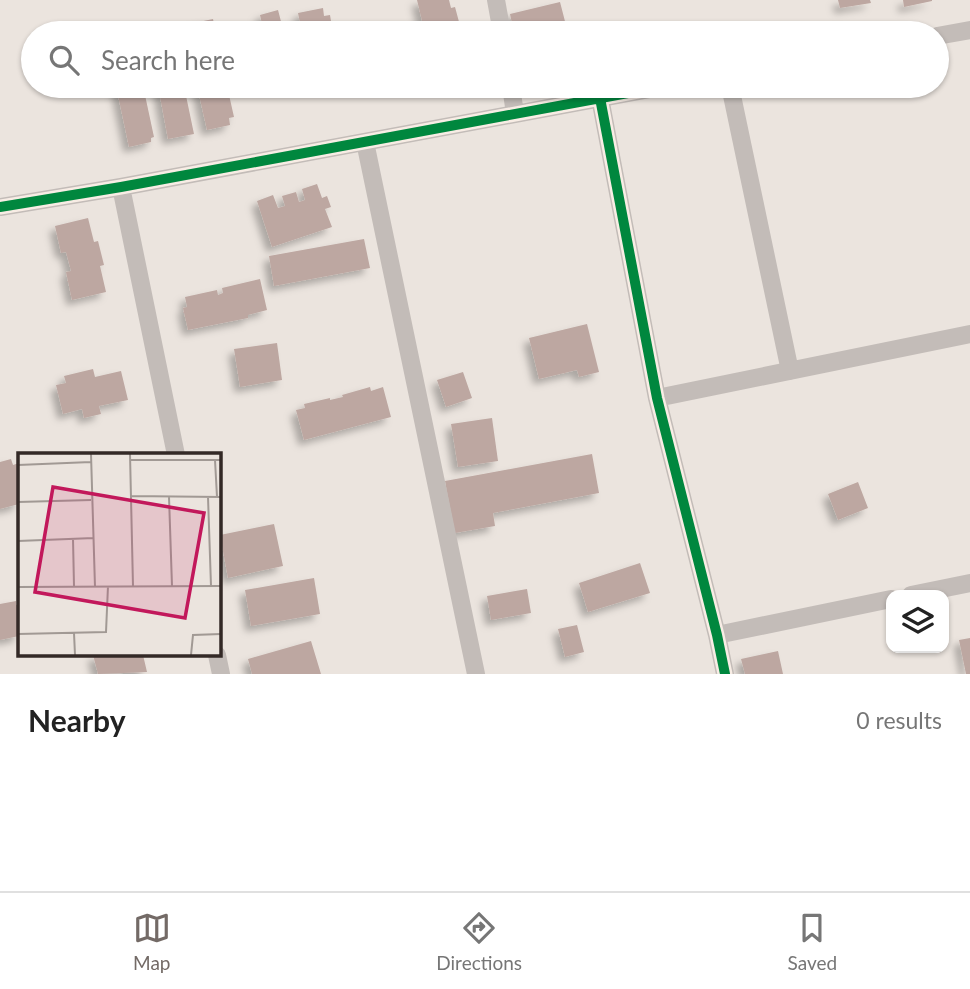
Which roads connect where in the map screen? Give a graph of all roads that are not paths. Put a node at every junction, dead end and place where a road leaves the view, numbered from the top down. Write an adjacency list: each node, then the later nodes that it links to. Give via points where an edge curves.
1 (496, 0): 2 (street)
2 (500, 21)
3 (970, 30): 4 (street)
4 (949, 34)
5 (513, 98): 8 (street)
6 (600, 98): 8 (street); 14 (street)
7 (733, 98): 13 (street)
8 (515, 114): 9 (street)
9 (365, 142): 10 (street); 22 (street)
10 (121, 187): 11 (street); 15 (street)
11 (0, 207)
12 (970, 334): 13 (street)
13 (790, 371): 14 (street)
14 (657, 398): 19 (street)
15 (176, 453)
16 (970, 583): 17 (street)
17 (936, 590)
18 (886, 600): 19 (street)
19 (718, 635): 23 (street)
20 (217, 656): 21 (street)
21 (221, 674)
22 (476, 674)
23 (725, 674)

